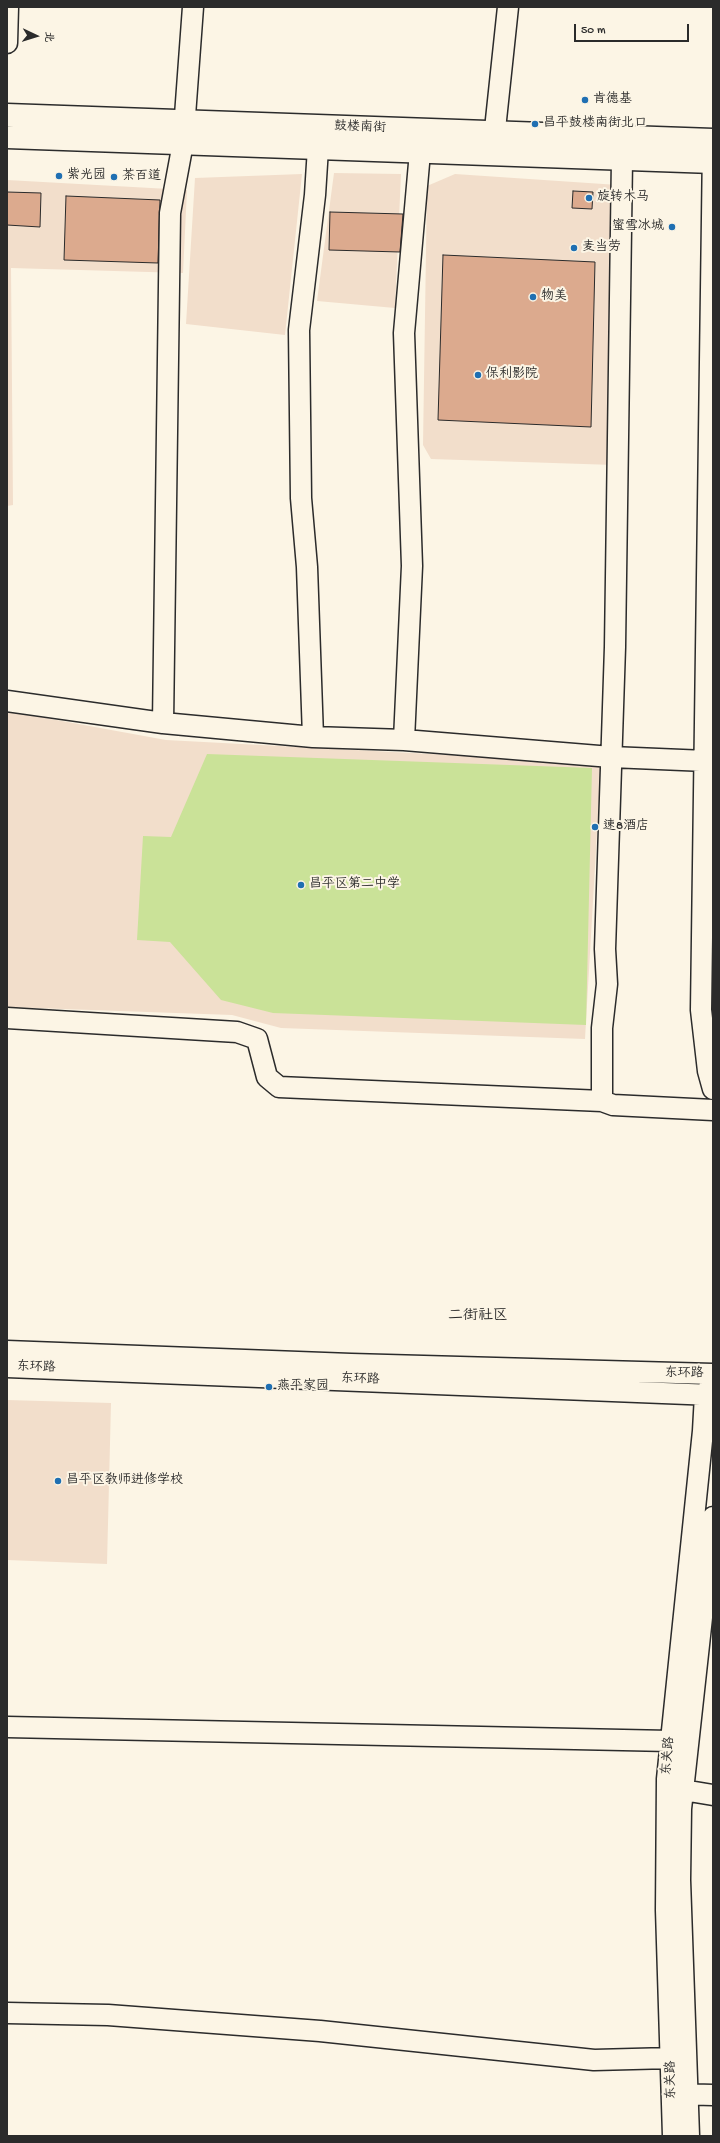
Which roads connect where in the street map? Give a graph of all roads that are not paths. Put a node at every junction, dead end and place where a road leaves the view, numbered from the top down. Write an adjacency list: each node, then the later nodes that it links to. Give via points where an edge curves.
1 (8, 7): 4 (street)
2 (193, 7): 6 (street)
3 (508, 7): 7 (street)
4 (7, 43)
5 (7, 115): 6 (main road, 鼓楼南街)
6 (184, 121): 7 (main road, 鼓楼南街); 11 (street)
7 (494, 132): 10 (main road, 鼓楼南街); 14 (street)
8 (7, 137): 11 (main road, 鼓楼南街)
9 (713, 137): 10 (street)
10 (713, 140): 16 (street)
11 (182, 143): 12 (main road, 鼓楼南街); 18 (street, via 170,213)
12 (318, 148): 13 (main road, 鼓楼南街); 19 (street, via 299,330 301,498 307,567)
13 (420, 152): 14 (main road, 鼓楼南街); 20 (street, via 404,333 412,566)
14 (493, 154): 15 (main road, 鼓楼南街)
15 (622, 159): 16 (main road, 鼓楼南街); 21 (street, via 616,639)
16 (712, 162): 22 (street)
17 (7, 700): 18 (street)
18 (163, 723): 19 (street)
19 (313, 737): 20 (street)
20 (404, 740): 21 (street)
21 (611, 757): 22 (street); 25 (street)
22 (706, 761): 24 (street, via 701,1010 708,1071)
23 (7, 1018): 25 (street, via 237,1032 256,1039 268,1077 279,1087)
24 (713, 1089)
25 (602, 1101): 26 (street, via 613,1105)
26 (713, 1110)
27 (7, 1351): 29 (street, 东环路)
28 (7, 1367): 30 (street, 东环路)
29 (713, 1374)
30 (710, 1390): 34 (street, 东关路, via 703,1431)
31 (713, 1517): 32 (street, 东关路)
32 (709, 1585): 35 (street, 东关路)
33 (7, 1727): 34 (street)
34 (670, 1741): 38 (street, 东关路, via 666,1811 666,1910)
35 (683, 1790): 36 (street); 39 (street, 东关路, via 680,1880)
36 (713, 1795)
37 (7, 2013): 38 (street, via 108,2015 320,2031 594,2060)
38 (671, 2058): 39 (street, 东关路)
39 (680, 2094): 40 (street); 41 (street, 东关路); 42 (street, 东关路)
40 (713, 2095)
41 (673, 2136)
42 (689, 2136)

